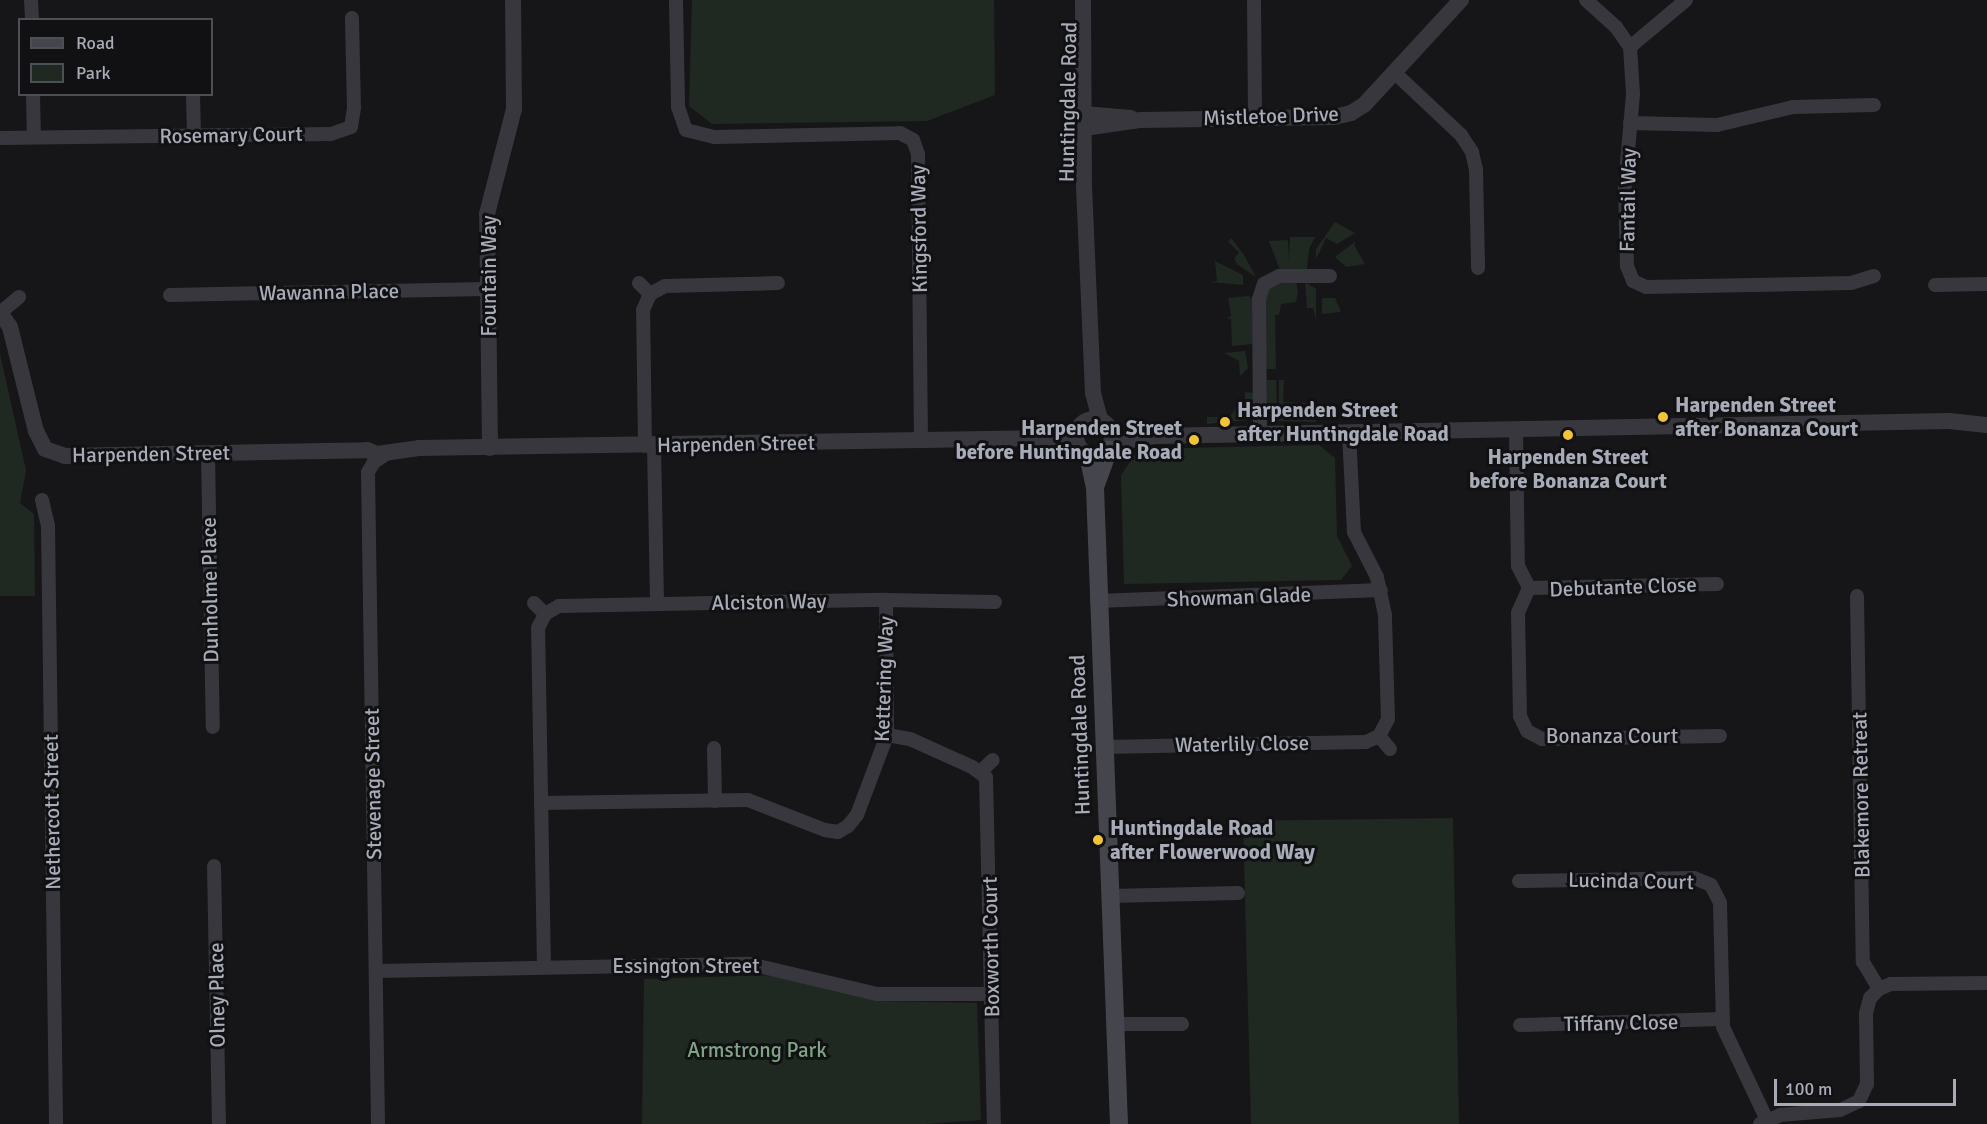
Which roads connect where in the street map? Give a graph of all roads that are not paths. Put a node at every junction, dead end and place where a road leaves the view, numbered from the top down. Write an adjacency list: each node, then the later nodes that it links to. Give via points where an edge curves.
1 (32, 0): 10 (street)
2 (513, 0): 30 (street, Fountain Way, via 516,88 487,214)
3 (676, 0): 44 (street, Kingsford Way, via 682,134 715,137 900,133 913,140 918,154)
4 (1083, 0): 18 (street, Huntingdale Road)
5 (1092, 0): 18 (street, Huntingdale Road)
6 (1254, 0): 17 (street)
7 (1461, 0): 13 (street, Mistletoe Drive)
8 (1586, 0): 12 (street, via 1616,27)
9 (1686, 0): 12 (street)
10 (32, 18)
11 (352, 18): 20 (street, Rosemary Court, via 351,127 331,134)
12 (1630, 47): 19 (street, Fantail Way)
13 (1395, 73): 17 (street, Mistletoe Drive, via 1351,113 1334,117); 23 (street, via 1461,135 1472,152 1476,169)
14 (33, 96): 21 (street)
15 (194, 96): 20 (street)
16 (1874, 105): 19 (street, via 1793,107 1717,125)
17 (1256, 118): 18 (street, Mistletoe Drive)
18 (1089, 121): 37 (street, Huntingdale Road, via 1087,205)
19 (1630, 123): 25 (street, Fantail Way, via 1625,186 1627,266 1633,281 1657,286 1851,283)
20 (194, 136): 21 (street, Rosemary Court)
21 (34, 137): 22 (street, Rosemary Court)
22 (0, 138)
23 (1478, 268)
24 (1330, 276): 41 (street, via 1279,276 1264,284 1259,299)
25 (1874, 276)
26 (778, 283): 31 (street, via 665,286)
27 (639, 284): 31 (street)
28 (1987, 284): 29 (street)
29 (1935, 285)
30 (487, 289): 32 (street, Wawanna Place); 48 (street, Fountain Way)
31 (650, 294): 45 (street, via 643,310)
32 (170, 295)
33 (19, 297): 34 (street, Harpenden Street)
34 (0, 313): 51 (street, Harpenden Street, via 10,327 36,431 45,449 65,456)
35 (1987, 413): 36 (street)
36 (1949, 421): 38 (street); 39 (street)
37 (1093, 422): 42 (street); 43 (street, Harpenden Street); 46 (street, via 1112,432); 50 (street, via 1076,435)
38 (1987, 425)
39 (1516, 429): 40 (street); 56 (street, via 1518,567)
40 (1349, 432): 41 (street); 57 (street, via 1354,532)
41 (1260, 434): 42 (street)
42 (1156, 436): 46 (street)
43 (1053, 438): 44 (street, Harpenden Street); 50 (street, Harpenden Street)
44 (921, 440): 45 (street, Harpenden Street)
45 (649, 445): 48 (street, Harpenden Street); 63 (street)
46 (1110, 446): 50 (street, via 1100,455); 53 (main road, Huntingdale Road)
47 (419, 448): 48 (street, Harpenden Street); 49 (street, Harpenden Street, via 408,444 375,445); 52 (street, Harpenden Street)
48 (490, 448)
49 (367, 450): 51 (street, Harpenden Street); 52 (street, Harpenden Street)
50 (1083, 450): 53 (main road, Huntingdale Road)
51 (208, 453): 65 (street, Dunholme Place)
52 (388, 453): 81 (street, Stevenage Street, via 374,462 368,472)
53 (1095, 488): 61 (main road, Huntingdale Road)
54 (42, 500): 90 (street, Nethercott Street, via 48,525)
55 (1717, 584): 56 (street, Debutante Close)
56 (1529, 588): 68 (street, Bonanza Court, via 1518,613 1520,716 1527,731 1542,739)
57 (1381, 590): 61 (street, Showman Glade); 67 (street, via 1388,719)
58 (1857, 596): 83 (street, Blakemore Retreat, via 1863,962)
59 (886, 600): 60 (street, Alciston Way); 63 (street, Alciston Way); 66 (street, Kettering Way)
60 (995, 602)
61 (1097, 602): 69 (main road, Huntingdale Road)
62 (534, 603): 64 (street)
63 (657, 604): 64 (street, Alciston Way, via 559,606)
64 (545, 614): 75 (street, via 538,628)
65 (213, 727)
66 (887, 735): 73 (street, via 910,739); 74 (street, Kettering Way, via 857,815 838,832 748,800)
67 (1379, 736): 69 (street, Waterlily Close, via 1366,742); 71 (street)
68 (1720, 736)
69 (1103, 747): 79 (main road, Huntingdale Road)
70 (714, 748): 74 (street)
71 (1390, 749)
72 (993, 760): 73 (street)
73 (981, 771): 84 (street, Boxworth Court, via 988,784)
74 (715, 801): 75 (street, Kettering Way)
75 (542, 803): 80 (street)
76 (214, 866): 91 (street, Olney Place)
77 (1519, 882): 85 (street, Lucinda Court, via 1694,878 1711,885 1720,903)
78 (1238, 894): 79 (street)
79 (1110, 896): 86 (main road, Huntingdale Road)
80 (544, 967): 81 (street, Essington Street); 84 (street, Essington Street, via 766,965 877,994)
81 (376, 971): 92 (street, Stevenage Street)
82 (1987, 983): 83 (street, via 1891,984)
83 (1879, 989): 89 (street, via 1870,998 1866,1013 1868,1084 1859,1101 1840,1110 1797,1111)
84 (992, 994): 93 (street, Boxworth Court)
85 (1721, 1019): 88 (street, Tiffany Close); 89 (street, Lucinda Court)
86 (1115, 1024): 87 (street); 94 (main road, Huntingdale Road)
87 (1182, 1024)
88 (1520, 1025)
89 (1763, 1122)
90 (56, 1124)
91 (219, 1124)
92 (378, 1124)
93 (994, 1124)
94 (1119, 1124)

